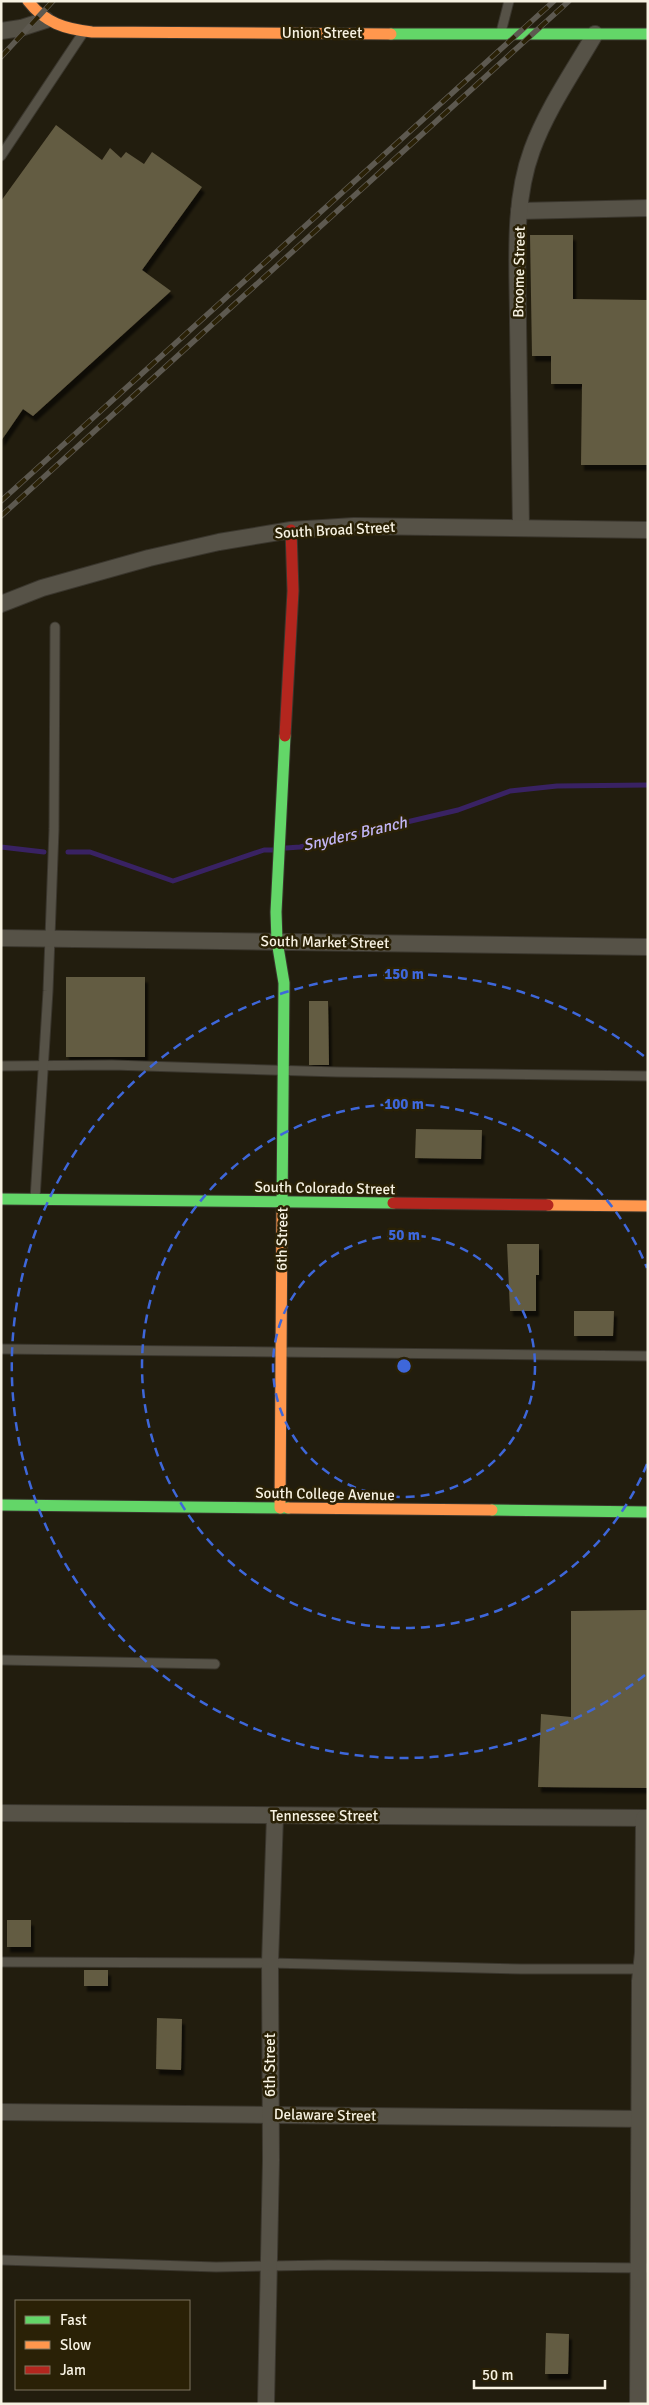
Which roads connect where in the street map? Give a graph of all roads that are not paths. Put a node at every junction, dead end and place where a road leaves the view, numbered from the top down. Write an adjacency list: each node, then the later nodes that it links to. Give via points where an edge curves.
1 (28, 1): 3 (street)
2 (509, 1): 6 (lane)
3 (46, 20): 4 (street); 5 (street, Union Street, via 64,29)
4 (1, 31)
5 (84, 32): 6 (street, Union Street); 9 (lane)
6 (500, 33): 7 (street, Union Street)
7 (595, 34): 8 (street, Union Street); 11 (street, Broome Street, via 544,120 524,176)
8 (648, 34)
9 (1, 156)
10 (648, 208): 11 (street)
11 (519, 211): 12 (street, Broome Street)
12 (521, 528): 13 (street, South Broad Street, via 354,526); 14 (street, South Broad Street)
13 (291, 530): 15 (street, South Broad Street, via 149,558 42,588); 19 (street, 6th Street, via 292,591)
14 (648, 530)
15 (1, 604)
16 (55, 627): 18 (lane)
17 (1, 938): 18 (street, South Market Street)
18 (50, 938): 19 (street, South Market Street); 22 (lane)
19 (277, 941): 20 (street, South Market Street); 23 (street, 6th Street, via 284,983)
20 (648, 947)
21 (1, 1066): 22 (lane)
22 (43, 1066): 23 (lane); 26 (lane)
23 (283, 1071): 24 (lane); 27 (street, 6th Street)
24 (648, 1076)
25 (1, 1200): 26 (street, South Colorado Street)
26 (35, 1200): 27 (street, South Colorado Street)
27 (283, 1202): 28 (street, South Colorado Street); 30 (street, 6th Street)
28 (648, 1206)
29 (1, 1349): 30 (lane)
30 (281, 1352): 31 (lane); 33 (street, 6th Street)
31 (648, 1356)
32 (1, 1505): 33 (street, South College Avenue)
33 (280, 1508): 34 (street, South College Avenue)
34 (648, 1512)
35 (1, 1660): 36 (lane)
36 (215, 1664)
37 (1, 1813): 38 (street, Tennessee Street)
38 (275, 1816): 39 (street, Tennessee Street); 41 (street, 6th Street)
39 (646, 1818): 42 (street)
40 (1, 1962): 41 (lane)
41 (270, 1963): 42 (lane); 44 (street, 6th Street)
42 (645, 1970): 45 (street, via 640,1981)
43 (1, 2112): 44 (street, Delaware Street)
44 (270, 2115): 45 (street, Delaware Street); 47 (street, 6th Street)
45 (644, 2119): 48 (street)
46 (1, 2260): 47 (lane)
47 (269, 2266): 48 (lane); 49 (street, 6th Street)
48 (644, 2268): 50 (street)
49 (266, 2404)
50 (638, 2404)

